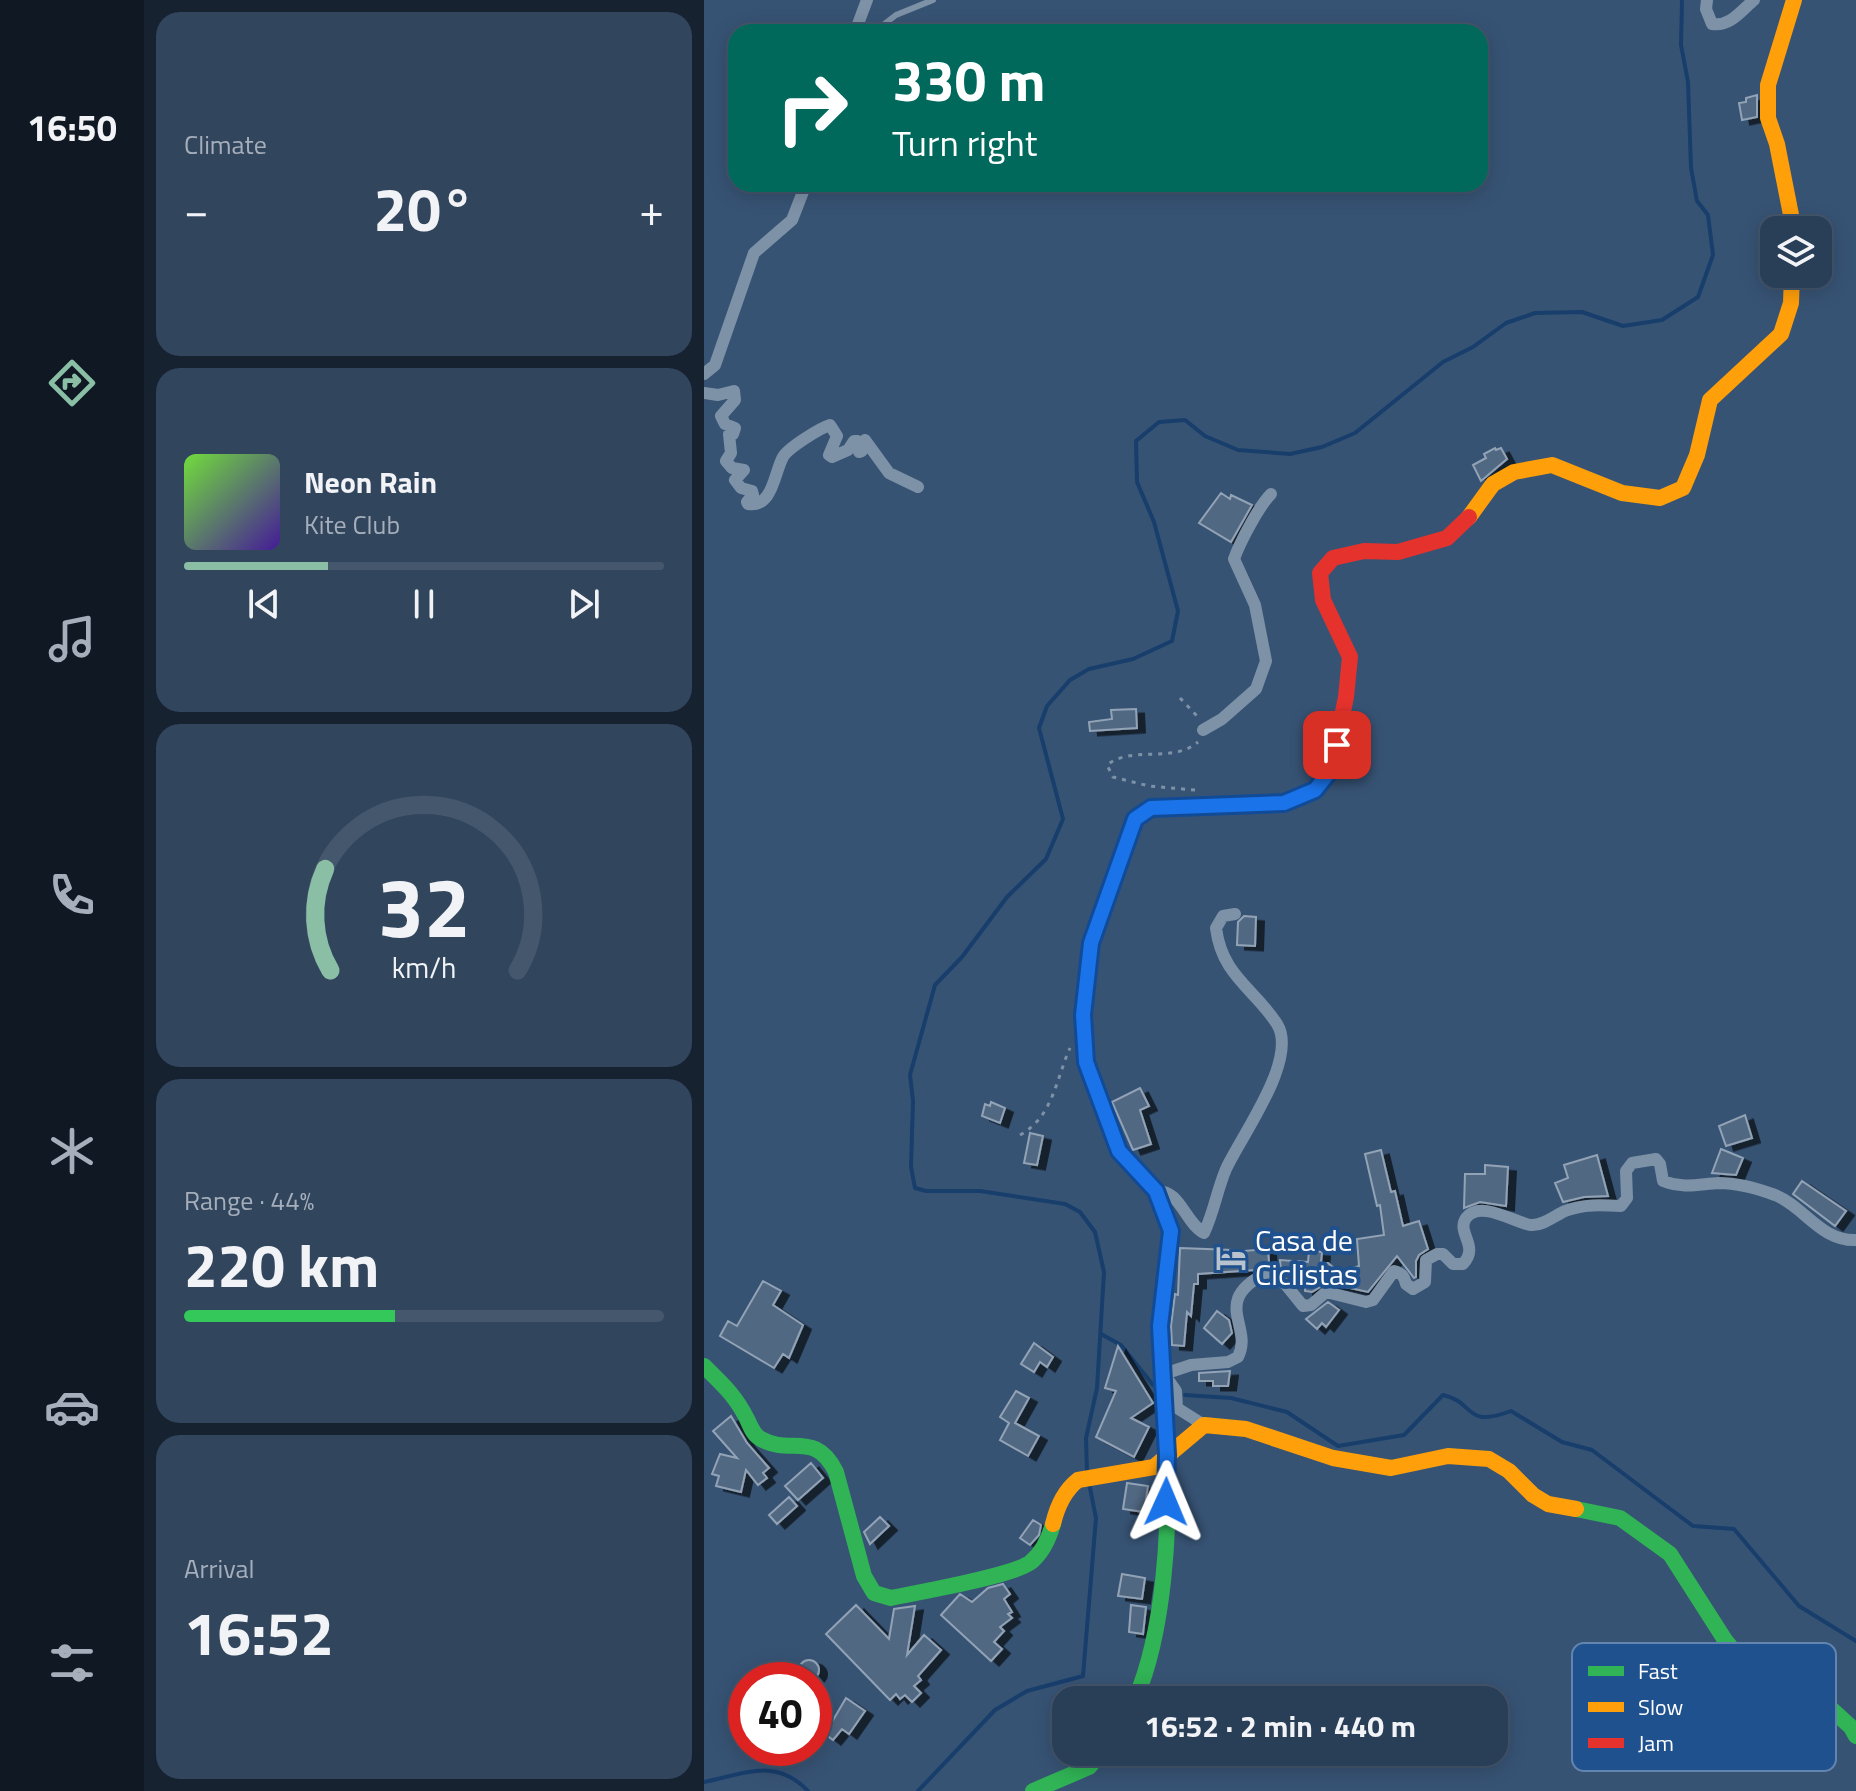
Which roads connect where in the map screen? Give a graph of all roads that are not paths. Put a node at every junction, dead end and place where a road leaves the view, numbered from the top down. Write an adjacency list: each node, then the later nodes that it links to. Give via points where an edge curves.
1 (867, 0): 6 (street)
2 (933, 0): 7 (lane)
3 (1707, 0): 4 (street, via 1712,24 1720,25)
4 (1754, 0)
5 (1794, 0): 9 (street, via 1768,85 1768,118)
6 (858, 24)
7 (884, 24)
8 (803, 192): 11 (street, via 792,220 754,253 715,365)
9 (1791, 216)
10 (1792, 288): 17 (street, via 1781,334 1710,400 1683,488 1660,498 1622,493 1552,465 1514,472 1493,484 1447,538 1398,552 1364,551 1333,558 1320,573 1323,600 1350,657 1331,770 1315,790 1284,803 1151,808 1135,819 1091,943 1084,1034 1086,1062 1119,1151)
11 (704, 374)
12 (704, 393): 13 (street, via 734,391 735,400 721,416 735,428 729,434 731,453 726,461 744,470 735,480 752,491 748,504 762,501 772,488 783,455 830,425 837,436 829,455 848,450 854,441 862,451 865,440 889,473)
13 (918, 487)
14 (1271, 494): 15 (street, via 1234,559 1255,605 1266,661 1263,672 1256,689)
15 (1203, 730)
16 (1235, 914): 17 (street, via 1223,916 1216,928 1222,958 1279,1028 1283,1047 1262,1108 1226,1171 1204,1233 1167,1191)
17 (1156, 1191): 20 (street, via 1171,1231 1160,1326)
18 (1856, 1240): 20 (street, via 1825,1232 1780,1197 1747,1185 1678,1187 1663,1181 1656,1159 1632,1163 1621,1206 1568,1210 1537,1225 1505,1214 1472,1213 1463,1228 1470,1245 1467,1259 1453,1264 1437,1254 1426,1260 1425,1282 1413,1289 1394,1271 1373,1300 1326,1292 1303,1306 1268,1272 1242,1291 1235,1308 1238,1357)
19 (704, 1366): 22 (street, via 736,1397 756,1437 811,1447 828,1456 864,1576 874,1593 891,1598 1030,1563 1049,1540 1056,1510 1069,1487 1078,1480 1154,1467)
20 (1164, 1374): 21 (street, via 1176,1391 1177,1408); 22 (street)
21 (1204, 1425): 22 (street); 23 (street, via 1246,1429 1333,1458 1391,1468 1448,1456 1489,1459 1548,1504 1620,1518 1670,1554)
22 (1167, 1455): 24 (street, via 1165,1551 1154,1641)
23 (1727, 1643)
24 (1141, 1686)
25 (1836, 1713): 26 (street)
26 (1856, 1736)
27 (1090, 1766): 28 (street)
28 (1033, 1791)

